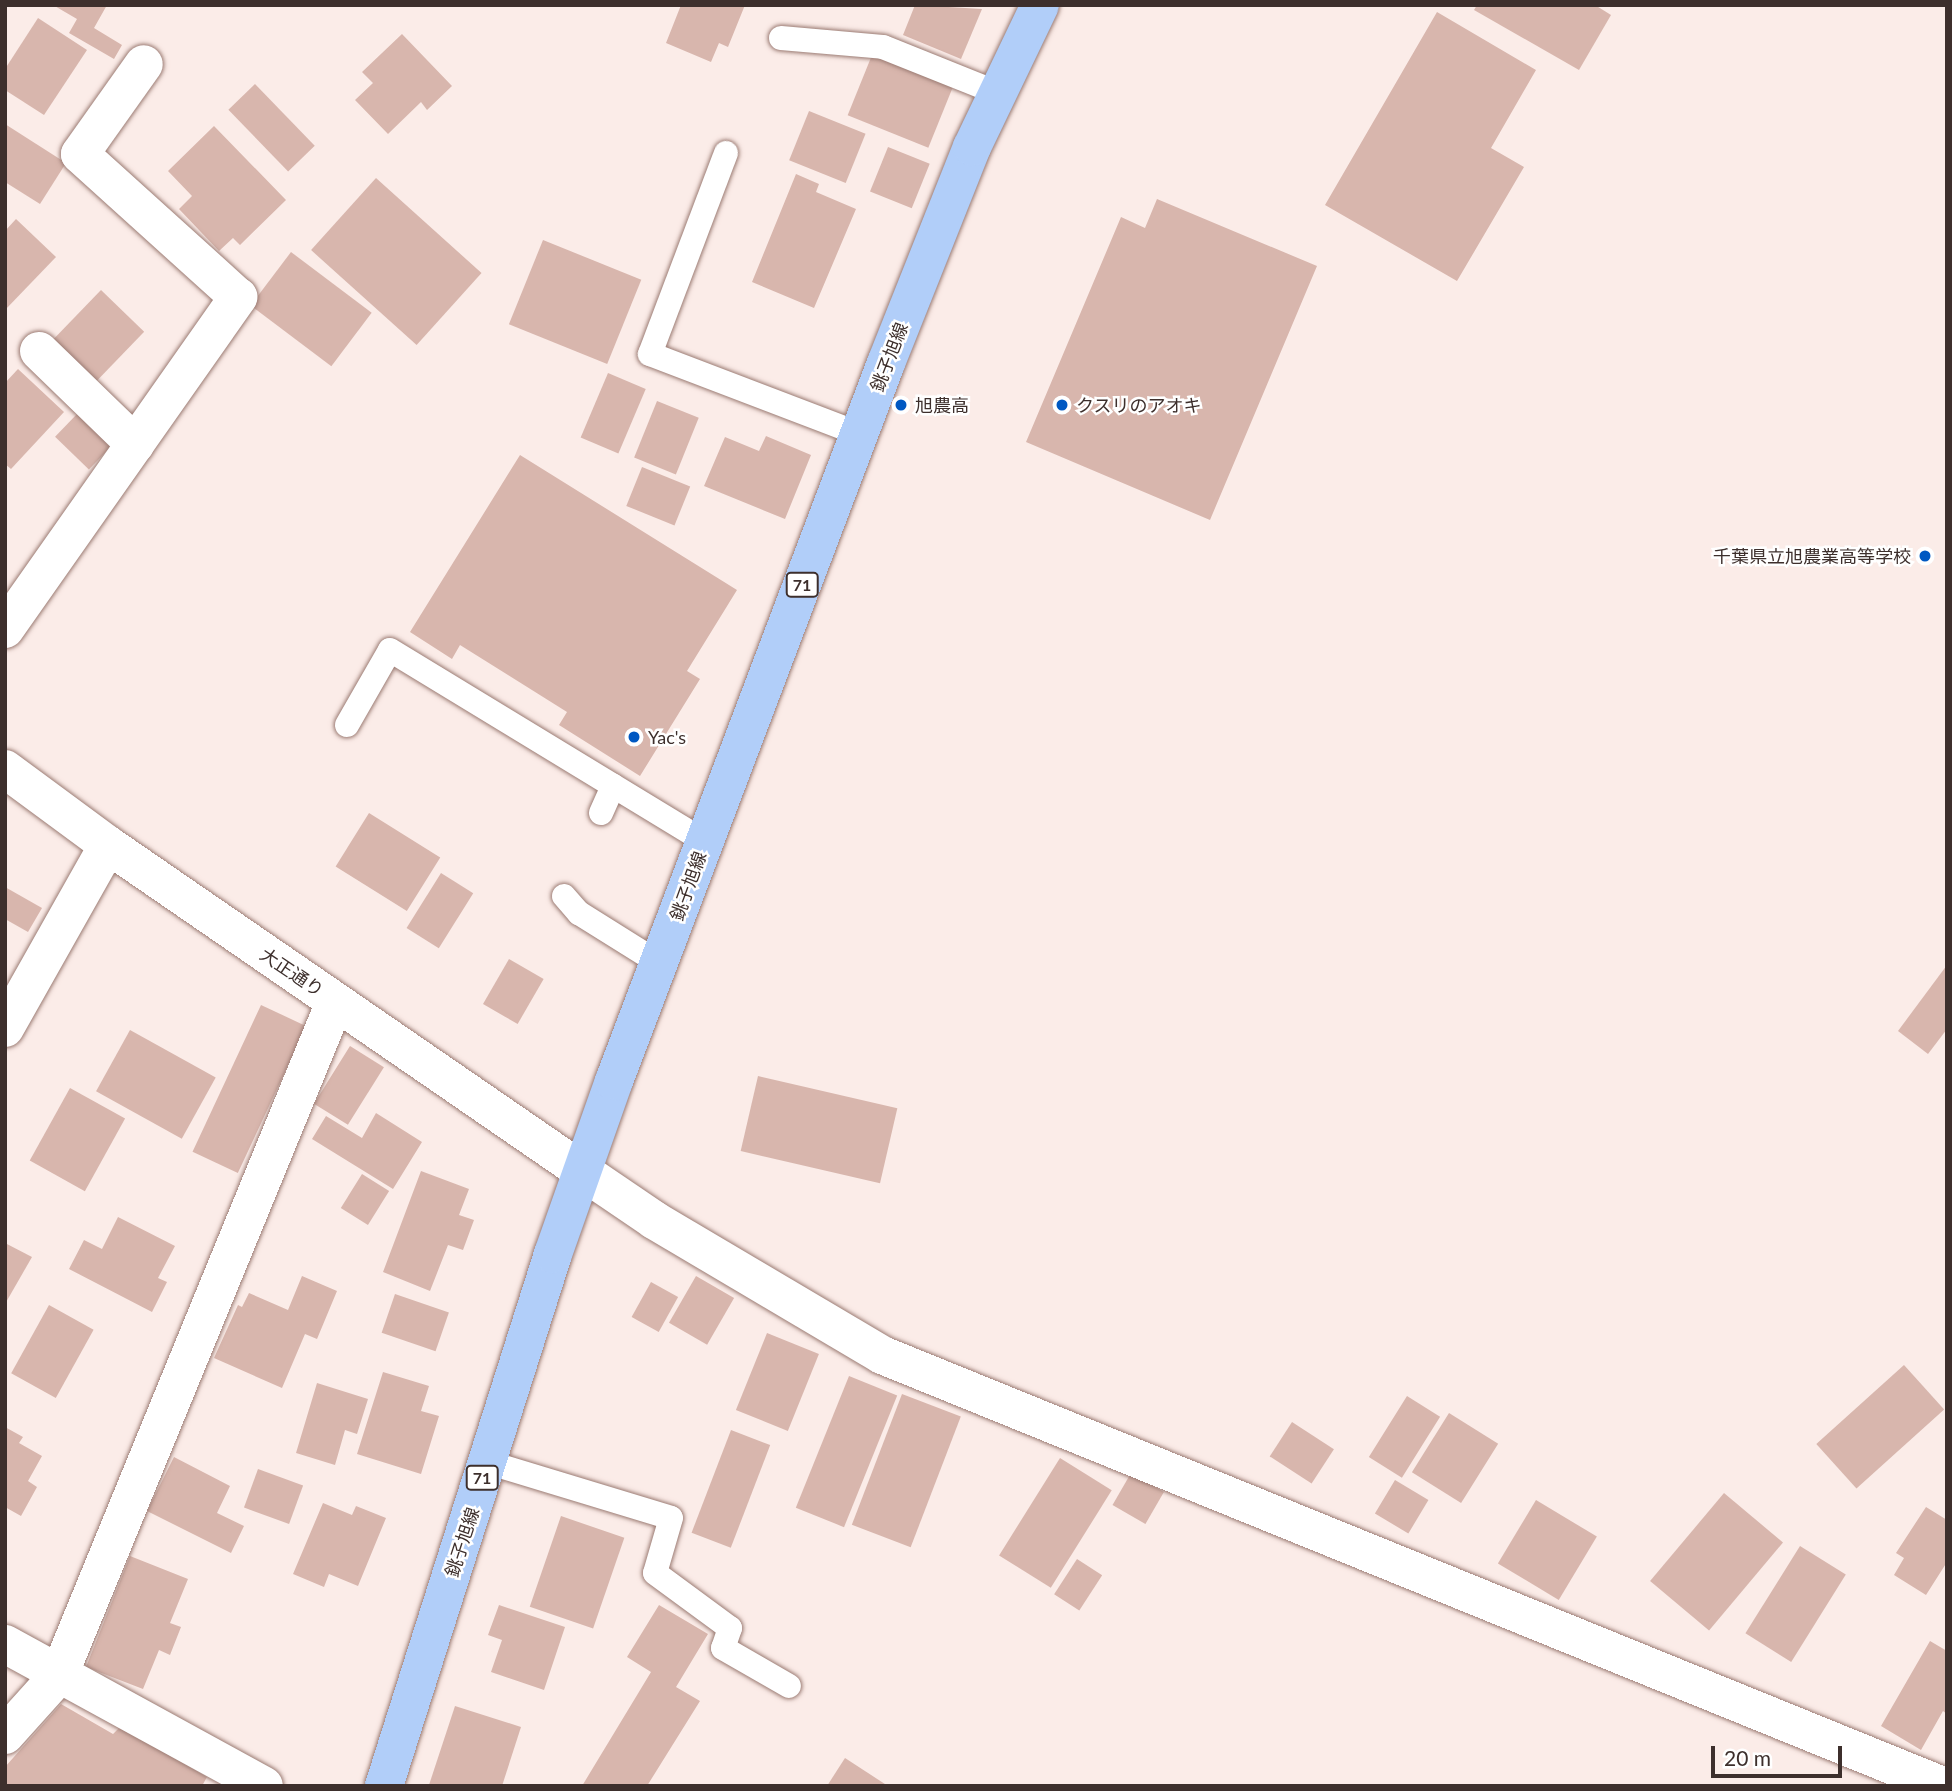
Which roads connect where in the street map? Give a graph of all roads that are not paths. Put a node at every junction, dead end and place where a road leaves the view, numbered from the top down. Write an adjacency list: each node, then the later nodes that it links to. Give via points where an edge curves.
1 (1040, 5): 4 (main road, 銚子旭線 / 71)
2 (781, 38): 4 (lane, via 883,47)
3 (145, 64): 8 (street, via 80,154 238,297)
4 (998, 93): 7 (main road, 銚子旭線 / 71, via 972,147)
5 (726, 153): 7 (lane, via 649,354)
6 (39, 351): 8 (street)
7 (860, 434): 14 (main road, 銚子旭線 / 71)
8 (135, 444): 9 (street)
9 (5, 629)
10 (346, 725): 12 (lane, via 390,650)
11 (5, 769): 15 (street, 大正通り)
12 (613, 786): 13 (lane); 14 (lane)
13 (601, 813)
14 (704, 841): 17 (main road, 銚子旭線 / 71)
15 (108, 845): 18 (street, 大正通り); 19 (street)
16 (564, 896): 17 (lane, via 579,913)
17 (659, 963): 20 (main road, 銚子旭線 / 71)
18 (335, 1002): 20 (street, 大正通り); 23 (street)
19 (5, 1028)
20 (582, 1171): 21 (main road, 銚子旭線 / 71); 28 (street, 大正通り, via 654,1220 882,1355)
21 (487, 1462): 24 (lane, via 671,1518 655,1573 730,1628 723,1648); 27 (main road, 銚子旭線 / 71)
22 (5, 1644): 23 (street)
23 (59, 1675): 25 (street); 26 (street)
24 (789, 1686)
25 (5, 1735)
26 (264, 1786)
27 (384, 1786)
28 (1943, 1786)

